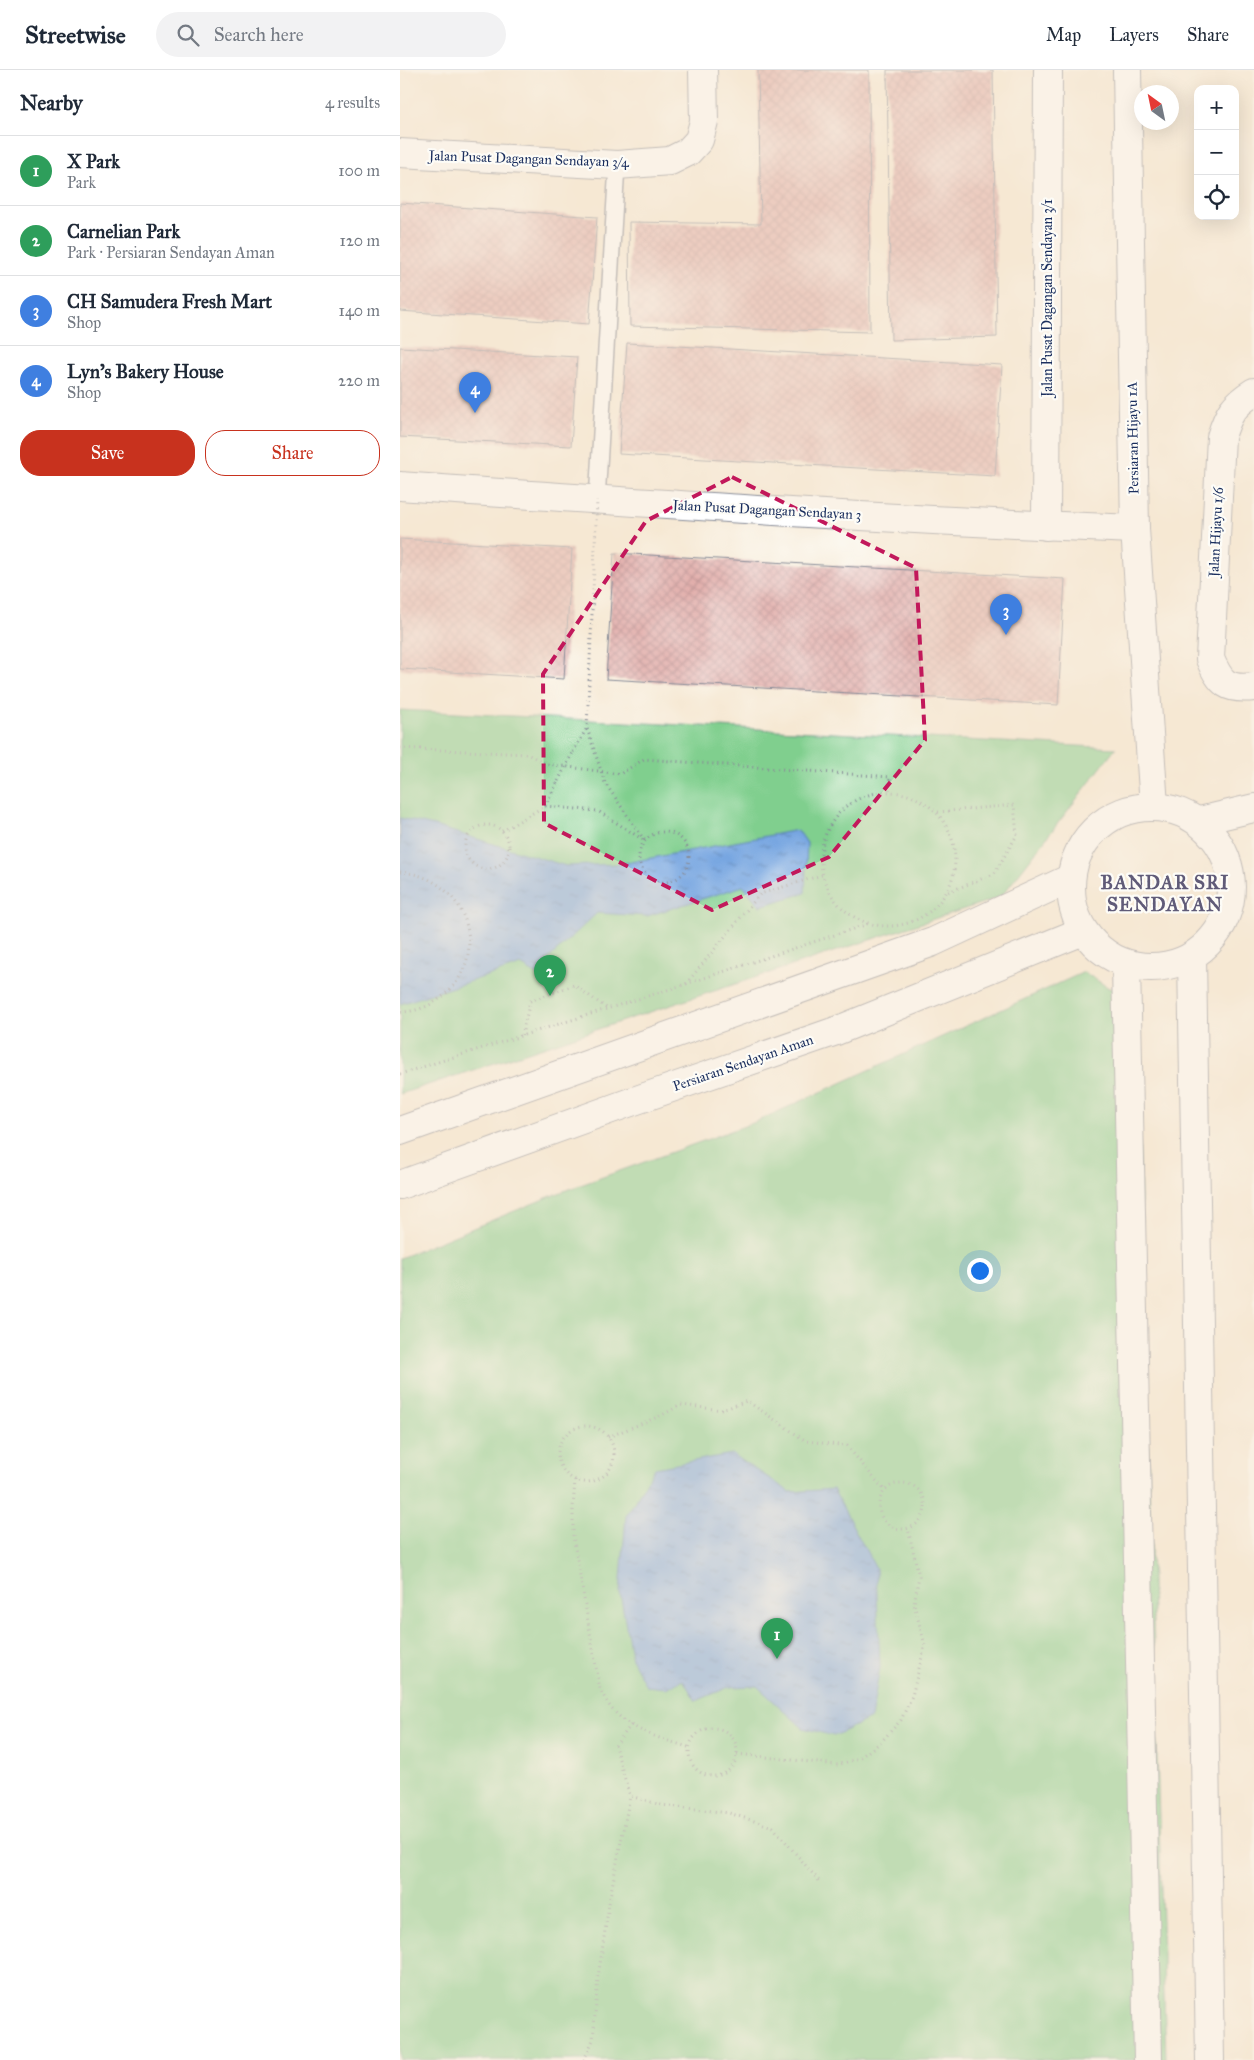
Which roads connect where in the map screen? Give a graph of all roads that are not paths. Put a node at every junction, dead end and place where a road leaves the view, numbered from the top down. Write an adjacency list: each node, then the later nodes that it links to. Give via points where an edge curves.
1 (703, 70): 5 (street, Jalan Pusat Dagangan Sendayan 3/4, via 704,121 699,140 688,152 670,161)
2 (1048, 70): 9 (street, Jalan Pusat Dagangan Sendayan 3/1)
3 (1127, 70): 10 (street, Persiaran Hijayu 1A)
4 (400, 153): 5 (street, Jalan Pusat Dagangan Sendayan 3/4)
5 (617, 165): 8 (lane)
6 (1254, 392): 11 (street, Jalan Hijayu 1/6, via 1241,400 1228,416 1221,437 1210,659 1223,682 1236,689)
7 (400, 486): 8 (street, Jalan Pusat Dagangan Sendayan 3)
8 (597, 500): 9 (street, Jalan Pusat Dagangan Sendayan 3)
9 (1046, 526): 10 (street, Jalan Pusat Dagangan Sendayan 3)
10 (1134, 529): 12 (street, Persiaran Hijayu 1A)
11 (1254, 687)
12 (1154, 806): 14 (street, via 1178,810); 15 (street, via 1130,809 1108,819 1090,835 1078,855)
13 (1254, 808): 14 (street)
14 (1199, 821): 16 (street, via 1217,839)
15 (1071, 878): 17 (street, via 1072,906); 20 (street, via 932,942)
16 (1243, 882): 18 (street, via 1214,939)
17 (1083, 931): 19 (street, via 1110,957); 21 (street, Persiaran Sendayan Aman, via 836,1031)
18 (1192, 957): 19 (street, via 1171,966 1148,968); 23 (street)
19 (1126, 964): 22 (street)
20 (400, 1130)
21 (400, 1186)
22 (1148, 2060)
23 (1210, 2060)

